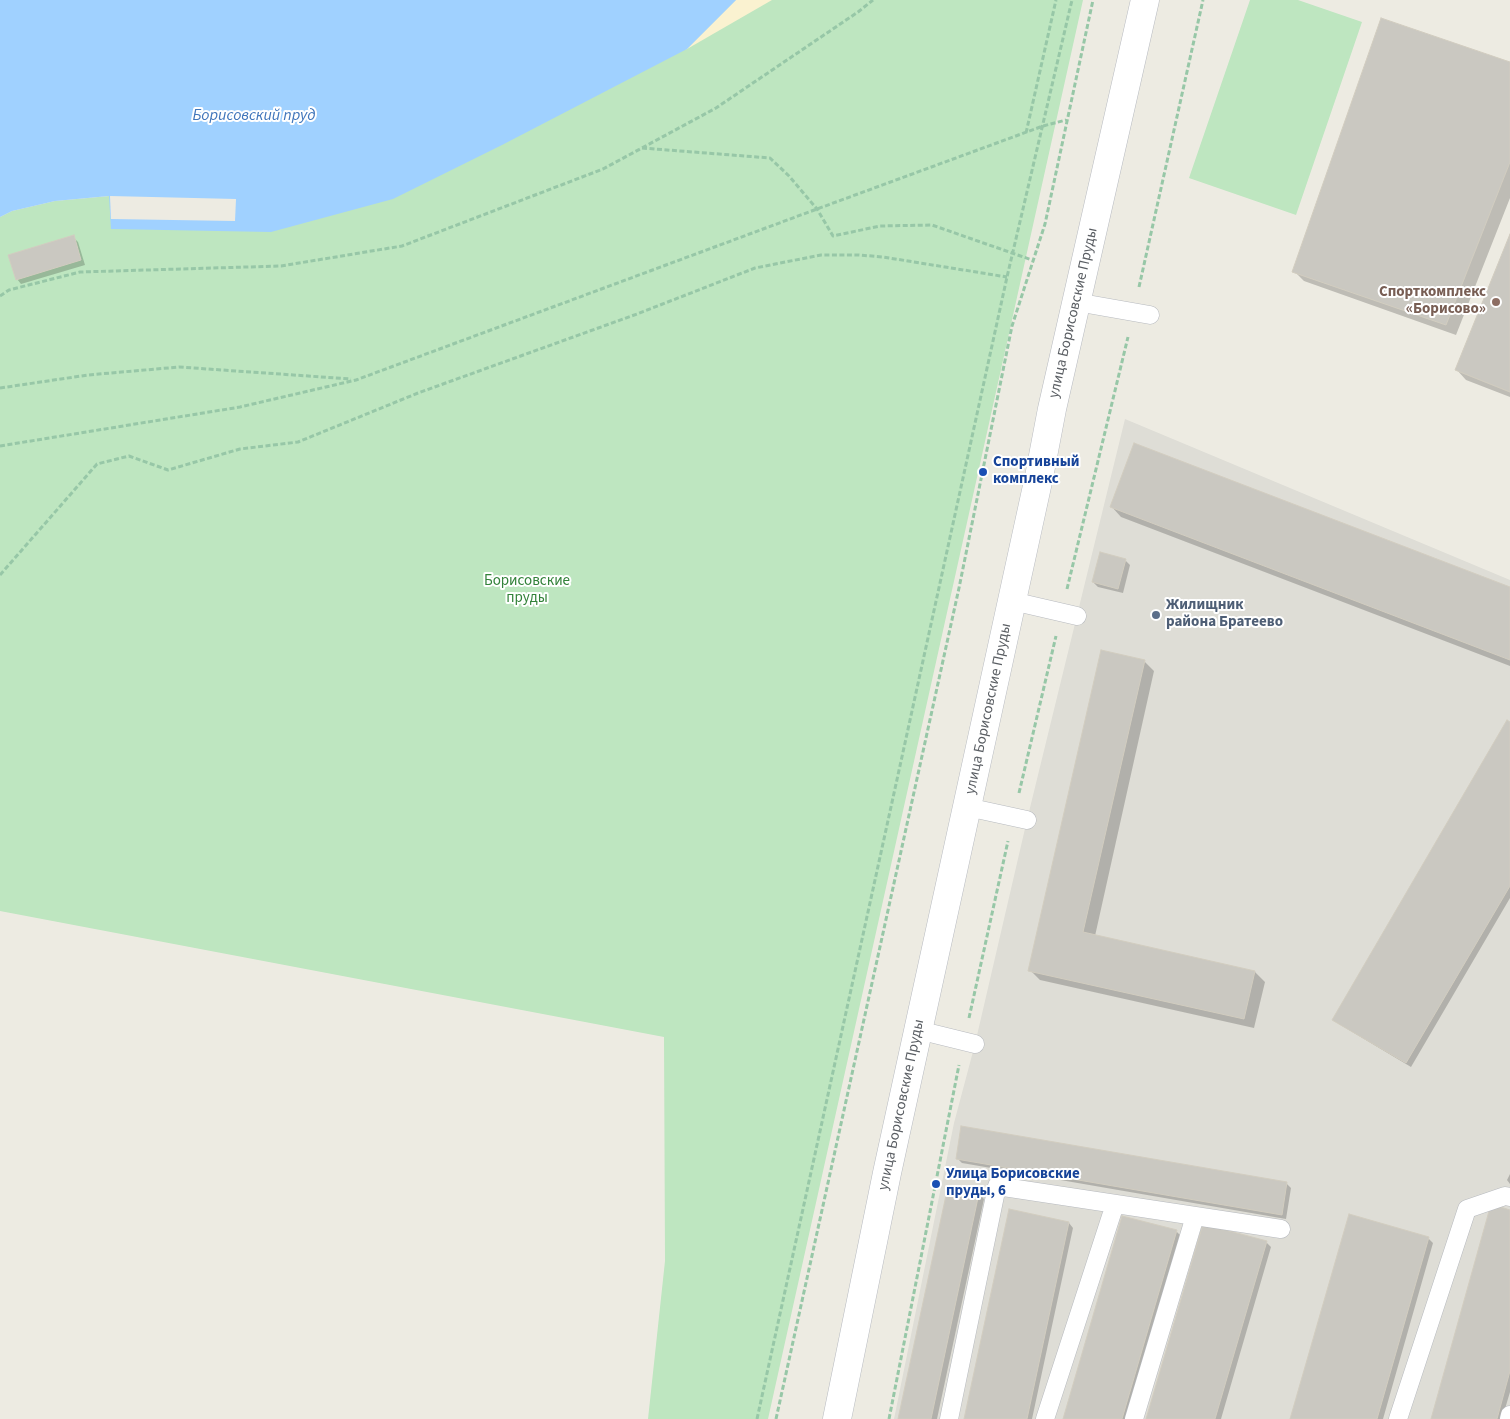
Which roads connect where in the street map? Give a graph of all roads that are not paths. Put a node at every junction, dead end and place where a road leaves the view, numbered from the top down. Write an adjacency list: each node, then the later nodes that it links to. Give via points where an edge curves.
1 (1145, 0): 2 (main road, улица Борисовские Пруды)
2 (1076, 302): 3 (lane); 4 (main road, улица Борисовские Пруды)
3 (1150, 315)
4 (1012, 601): 5 (lane); 6 (main road, улица Борисовские Пруды)
5 (1077, 616)
6 (967, 807): 7 (lane); 8 (main road, улица Борисовские Пруды)
7 (1027, 820)
8 (918, 1030): 9 (lane); 15 (main road, улица Борисовские Пруды)
9 (975, 1044)
10 (1510, 1197): 19 (lane, via 1467,1209)
11 (1115, 1204): 12 (lane); 16 (lane, via 998,1186); 17 (lane)
12 (1195, 1216): 13 (lane); 18 (lane)
13 (1281, 1229)
14 (1510, 1415): 20 (lane)
15 (837, 1419)
16 (949, 1419)
17 (1045, 1419)
18 (1134, 1419)
19 (1398, 1419)
20 (1509, 1419)

